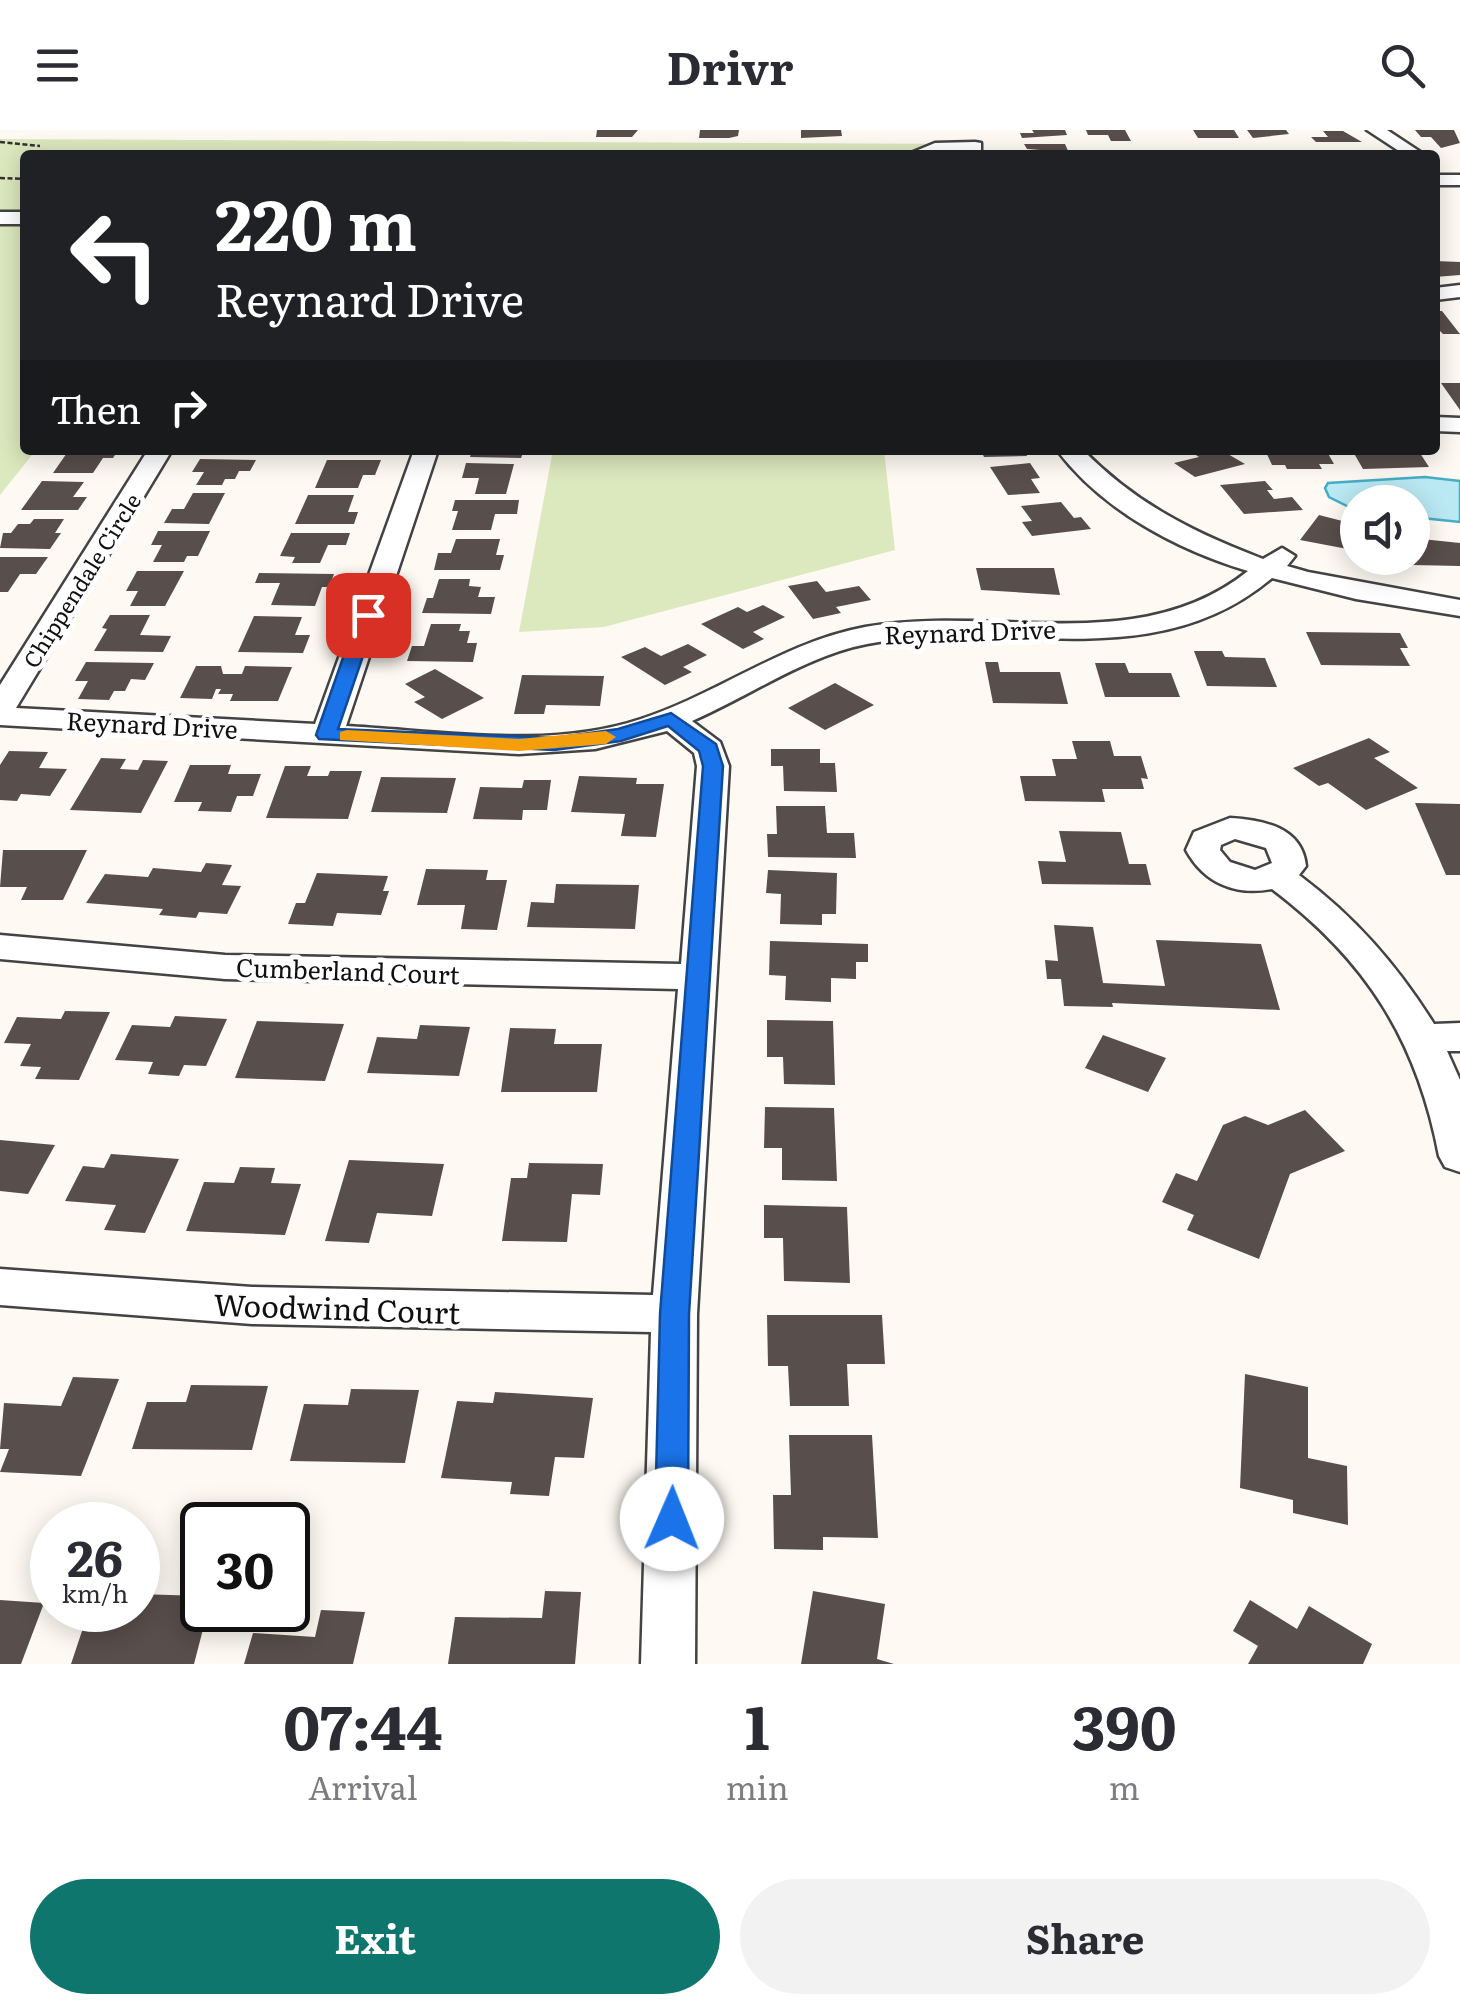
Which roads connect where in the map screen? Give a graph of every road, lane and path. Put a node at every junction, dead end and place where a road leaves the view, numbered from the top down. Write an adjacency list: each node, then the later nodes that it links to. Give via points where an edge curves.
1 (1376, 130): 6 (street)
2 (0, 142): 4 (path)
3 (974, 144): 5 (street)
4 (40, 146)
5 (937, 150)
6 (1410, 150)
7 (157, 455): 14 (street, Chippendale Circle)
8 (424, 455): 16 (street)
9 (1074, 455): 11 (street, via 1100,484 1147,516 1192,539)
10 (1105, 455): 11 (street, via 1176,512)
11 (1275, 562): 12 (street); 13 (street, via 1362,593); 15 (street, Reynard Drive, via 1221,604 1153,624 864,635 804,655)
12 (1460, 592)
13 (1460, 608)
14 (0, 712): 16 (street, Reynard Drive)
15 (671, 719): 16 (street, Reynard Drive, via 621,735 554,744); 19 (street, via 708,748 713,766)
16 (326, 735)
17 (1277, 876): 20 (street, via 1352,936)
18 (0, 947): 19 (street, Cumberland Court, via 375,973)
19 (696, 977): 23 (street)
20 (1441, 1037): 21 (street, via 1442,1081)
21 (1460, 1156)
22 (0, 1288): 23 (street, Woodwind Court, via 280,1307)
23 (674, 1314): 24 (street)
24 (668, 1664)

